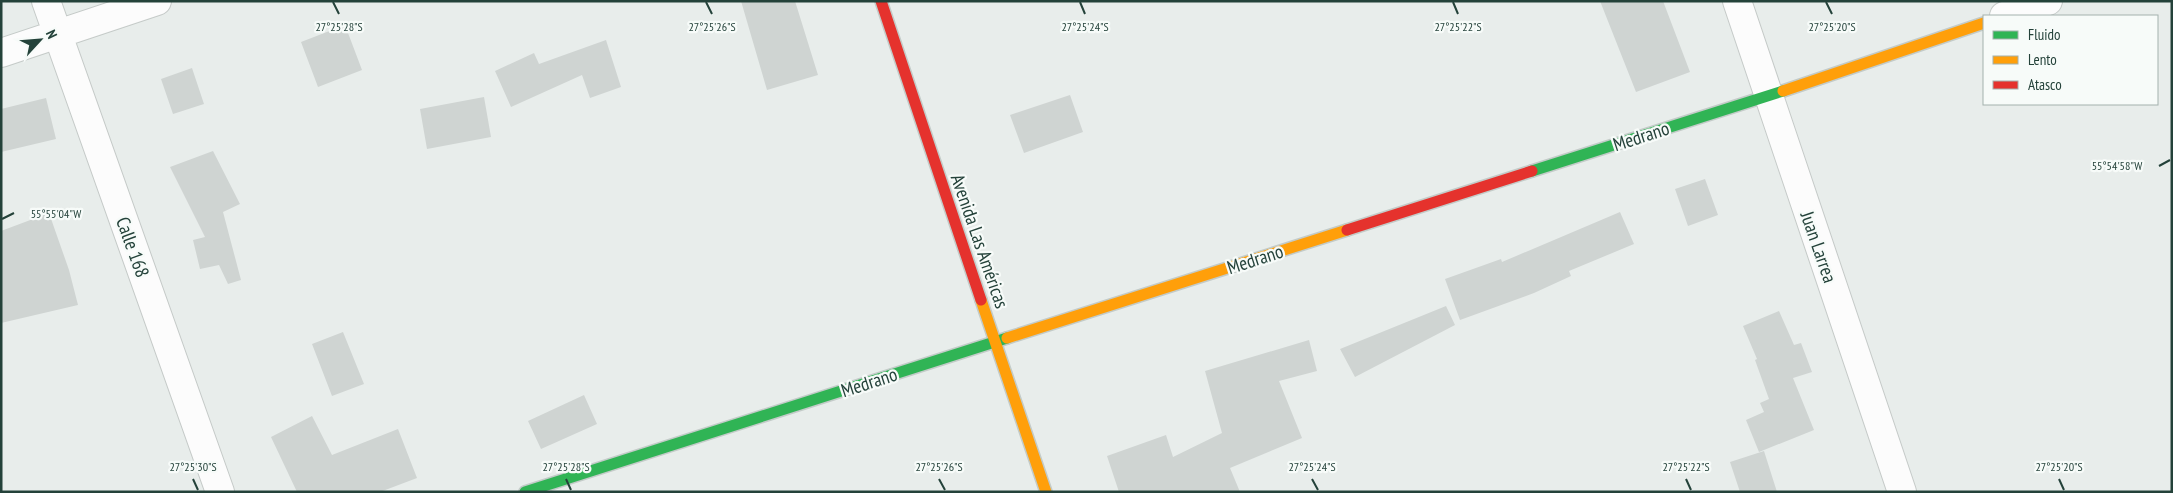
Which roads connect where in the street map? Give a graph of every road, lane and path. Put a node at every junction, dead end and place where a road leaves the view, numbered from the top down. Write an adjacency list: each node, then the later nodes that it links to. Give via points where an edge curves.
1 (46, 1): 8 (street, Calle 168)
2 (157, 1): 8 (street)
3 (881, 1): 11 (street, Avenida Las Américas)
4 (1737, 1): 10 (street, Juan Larrea)
5 (2048, 1): 6 (street)
6 (2007, 15)
7 (1983, 23): 10 (street, Medrano)
8 (57, 34): 9 (street); 12 (street, Calle 168)
9 (1, 52)
10 (1768, 96): 11 (street, Medrano); 15 (street, Juan Larrea)
11 (996, 342): 13 (street, Medrano); 14 (street, Avenida Las Américas)
12 (220, 492)
13 (525, 492)
14 (1046, 492)
15 (1902, 492)

